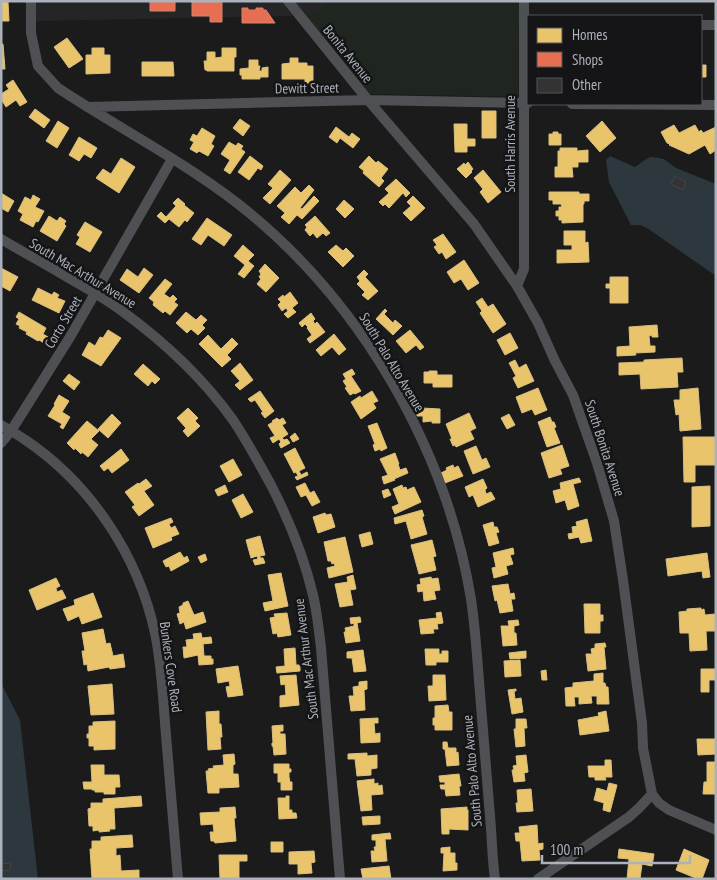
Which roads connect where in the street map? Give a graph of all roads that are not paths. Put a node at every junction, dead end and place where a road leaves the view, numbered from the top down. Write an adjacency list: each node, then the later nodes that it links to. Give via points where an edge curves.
1 (31, 1): 11 (street, South Palo Alto Avenue, via 31,33 38,66 58,88)
2 (288, 1): 7 (street, Bonita Avenue)
3 (524, 1): 6 (street, South Harris Avenue)
4 (702, 25): 5 (street)
5 (716, 25)
6 (526, 26): 8 (street, South Harris Avenue)
7 (368, 100): 8 (street, Dewitt Street); 11 (street, Dewitt Street); 14 (street, South Bonita Avenue, via 474,224)
8 (526, 103): 14 (street, South Harris Avenue, via 524,269)
9 (702, 105): 10 (street)
10 (716, 105)
11 (86, 107): 12 (street, South Palo Alto Avenue)
12 (172, 159): 15 (street, Corto Street); 23 (street, South Palo Alto Avenue, via 246,210 322,284 372,350 397,390 431,461 450,512 468,583)
13 (1, 239): 15 (street, South Mac Arthur Avenue)
14 (517, 286): 19 (street, South Bonita Avenue, via 573,395 614,521 643,748)
15 (95, 293): 17 (street, Corto Street); 22 (street, South Mac Arthur Avenue, via 154,336 218,402 253,452 289,522 310,585 319,630)
16 (1, 425): 17 (street, Bunkers Cove Road)
17 (11, 431): 18 (street, Corto Street); 21 (street, Bunkers Cove Road, via 50,459 86,495 114,534 140,584 158,653)
18 (1, 442)
19 (652, 794): 20 (street, via 669,810); 24 (street, via 629,817)
20 (716, 830)
21 (178, 879)
22 (340, 879)
23 (496, 879)
24 (538, 879)

